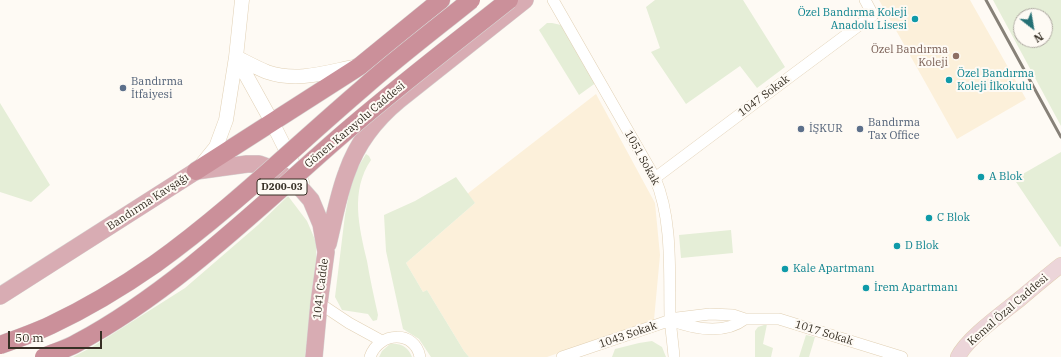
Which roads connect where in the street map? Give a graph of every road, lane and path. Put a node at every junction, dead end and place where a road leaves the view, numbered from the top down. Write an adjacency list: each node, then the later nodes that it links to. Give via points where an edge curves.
1 (242, 0): 8 (street)
2 (441, 0): 9 (highway)
3 (471, 0): 21 (highway, Gönen Karayolu Caddesi / D200-03, bridge, via 155,264 84,308 49,326)
4 (509, 0): 23 (highway, Gönen Karayolu Caddesi / D200-03, bridge, via 381,100 212,248 155,294 76,344)
5 (525, 0): 14 (main road, via 399,100 375,123 346,172)
6 (553, 0): 12 (street, 1051 Sokak)
7 (865, 0): 12 (street, 1047 Sokak, via 873,15)
8 (236, 57): 9 (street, via 267,72 292,77); 10 (street); 11 (street, via 226,120 216,147)
9 (360, 66): 10 (highway)
10 (272, 122): 11 (highway); 13 (street)
11 (196, 172): 13 (main road, Bandırma Kavşağı, via 259,164 273,169 297,184); 16 (main road, Bandırma Kavşağı)
12 (655, 178): 19 (street, 1051 Sokak, via 664,207 669,252)
13 (311, 200): 14 (main road, 1041 Cadde, via 321,224)
14 (326, 252): 17 (main road, 1041 Cadde)
15 (1060, 266): 29 (main road, Kemal Özal Caddesi, via 997,317)
16 (0, 296)
17 (319, 303): 20 (street); 24 (main road, 1041 Cadde)
18 (745, 319): 19 (street, 1017 Sokak, via 733,315 710,314); 19 (street, 1017 Sokak, via 735,325 710,329 691,327); 28 (street, 1017 Sokak, via 779,319)
19 (670, 320): 26 (street, 1043 Sokak); 27 (street, 1051 Sokak)
20 (382, 341): 22 (street, via 393,337 402,338); 25 (street)
21 (0, 345)
22 (418, 352)
23 (44, 357)
24 (314, 357)
25 (370, 357)
26 (562, 357)
27 (674, 357)
28 (902, 357)
29 (958, 357)

